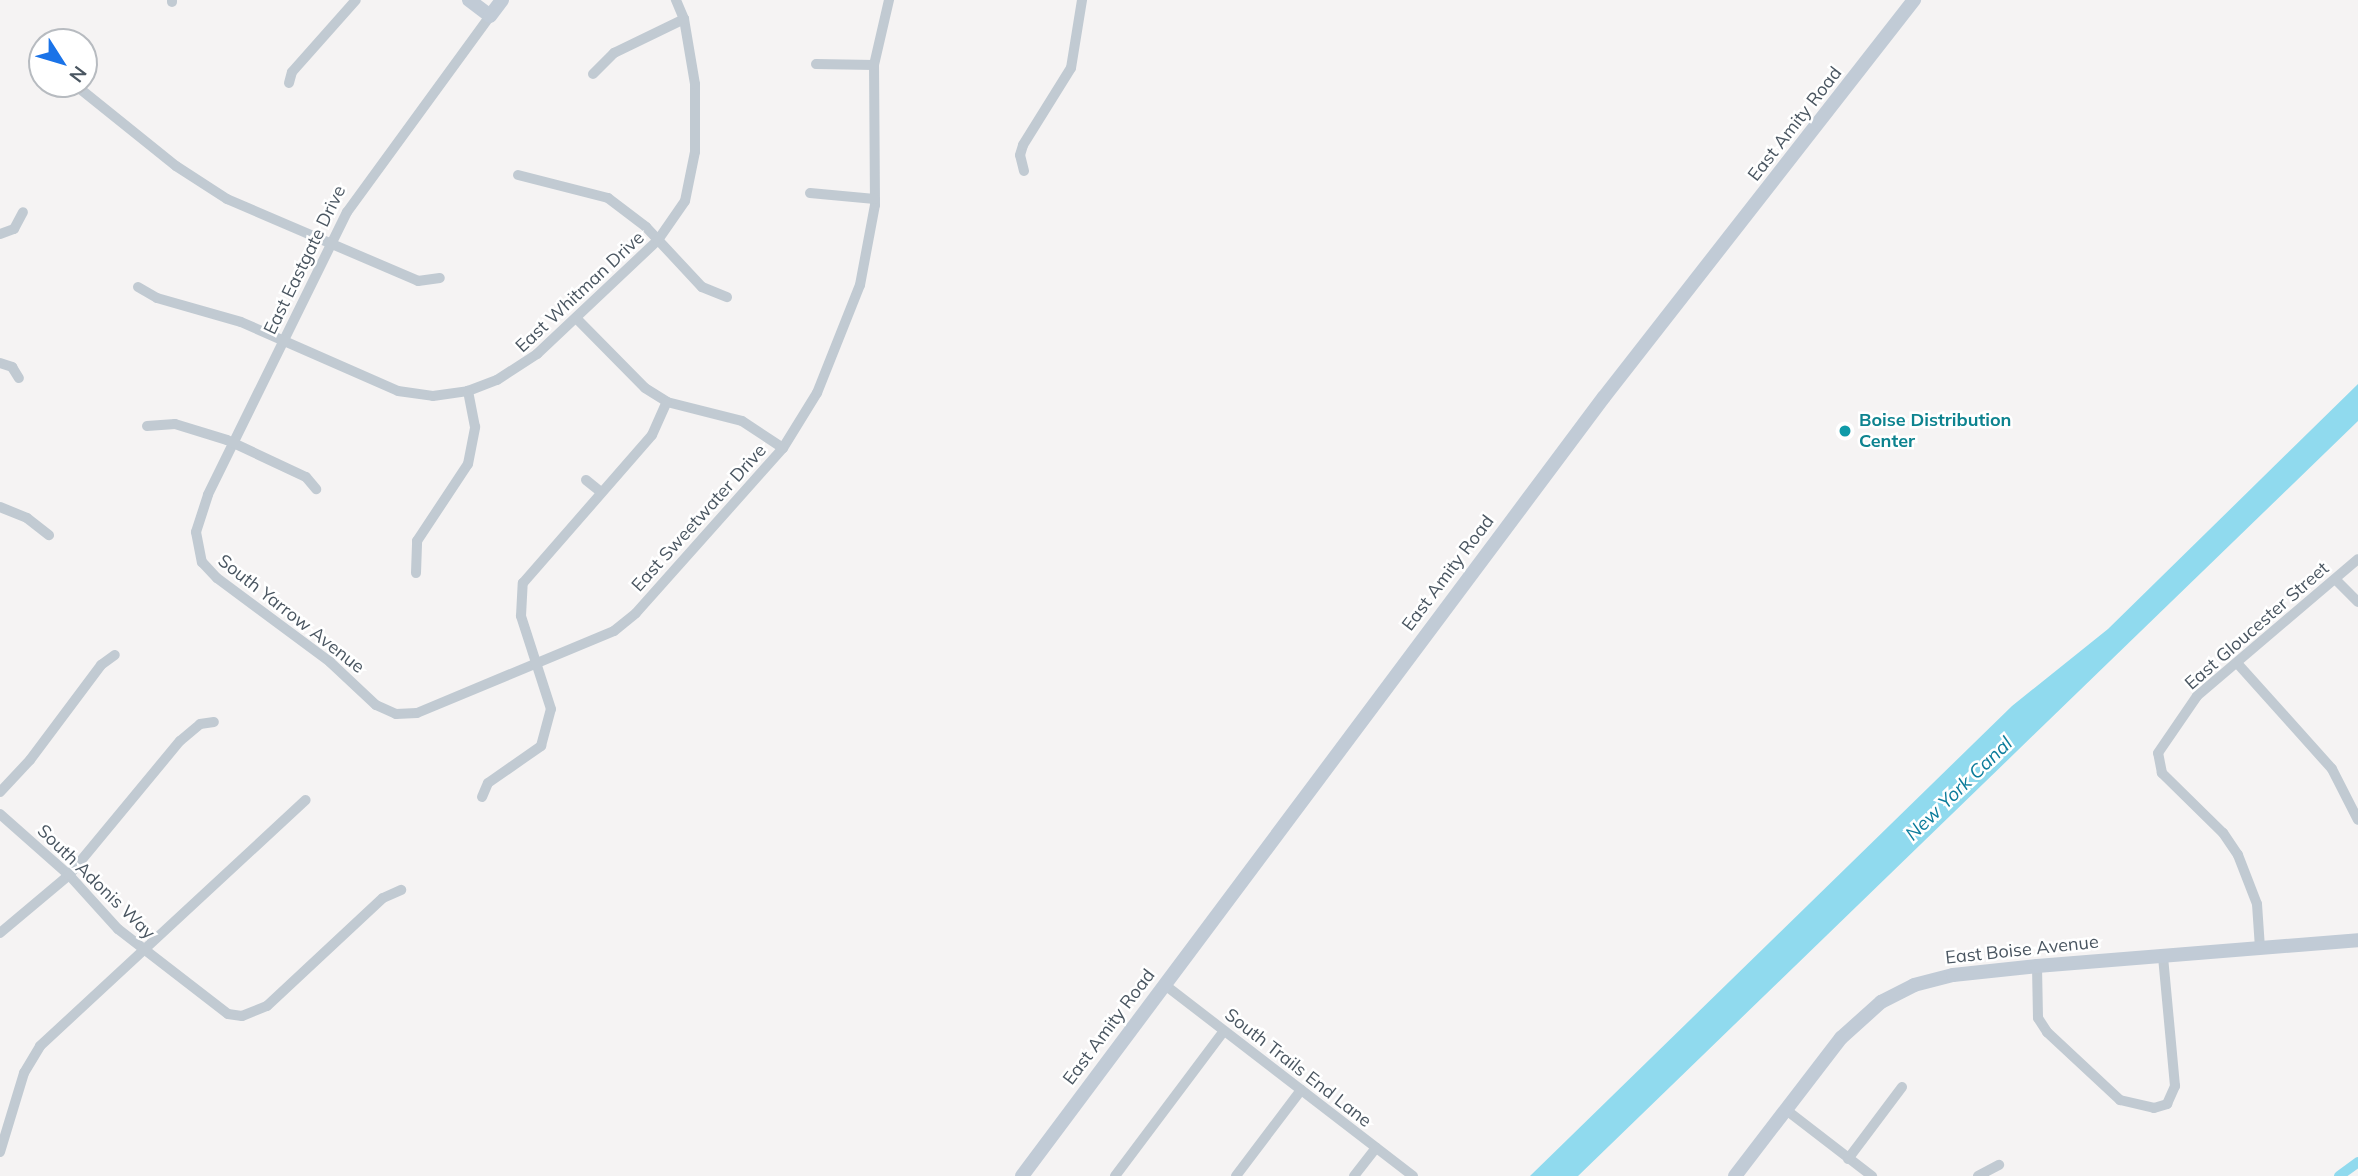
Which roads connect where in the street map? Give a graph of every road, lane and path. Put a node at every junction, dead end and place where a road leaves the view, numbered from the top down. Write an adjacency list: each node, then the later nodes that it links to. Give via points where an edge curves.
1 (356, 0): 13 (street, via 292,72)
2 (469, 0): 8 (street)
3 (502, 0): 8 (street, East Eastgate Drive)
4 (676, 0): 9 (street, East Whitman Drive)
5 (889, 0): 11 (street, East Sweetwater Drive)
6 (1082, 0): 15 (street, via 1071,68 1023,145)
7 (1914, 0): 63 (street, East Amity Road, via 1605,397)
8 (490, 16): 22 (street, East Eastgate Drive, via 382,158)
9 (684, 19): 12 (street, via 614,53); 21 (street, East Whitman Drive, via 695,84 693,179 673,223)
10 (816, 64): 11 (street)
11 (874, 65): 18 (street, East Sweetwater Drive)
12 (593, 74)
13 (289, 83)
14 (92, 98): 22 (street, via 203,184 255,213)
15 (1024, 171)
16 (518, 175): 21 (street, via 608,198)
17 (810, 193): 18 (street)
18 (875, 199): 34 (street, East Sweetwater Drive, via 860,285 840,346)
19 (23, 212): 20 (street, via 14,229)
20 (0, 234)
21 (658, 240): 25 (street, via 702,287); 26 (street, East Whitman Drive)
22 (332, 242): 23 (street, via 418,281); 27 (street, East Eastgate Drive)
23 (440, 278)
24 (138, 287): 27 (street, East Whitman Drive)
25 (727, 297)
26 (576, 318): 30 (street, East Whitman Drive, via 526,364); 31 (street, via 645,388)
27 (286, 342): 30 (street, East Whitman Drive, via 398,391 433,396); 33 (street, East Eastgate Drive)
28 (0, 363): 29 (street, via 12,367)
29 (19, 379)
30 (468, 391): 42 (street, via 475,427 468,464 417,541)
31 (667, 402): 34 (street, via 742,421); 37 (street, via 652,435)
32 (147, 426): 33 (street, via 175,424)
33 (236, 444): 36 (street, via 306,477); 41 (street, East Eastgate Drive, via 199,516 197,547)
34 (783, 448): 46 (street, East Sweetwater Drive, via 636,613 589,644)
35 (586, 480): 37 (street)
36 (316, 489)
37 (601, 492): 46 (street, via 523,583 521,616)
38 (0, 507): 39 (street, via 27,518)
39 (49, 535)
40 (2358, 559): 43 (street, East Gloucester Street)
41 (202, 562): 48 (street, South Yarrow Avenue, via 330,662 376,705)
42 (416, 573)
43 (2336, 580): 44 (street); 47 (street, East Gloucester Street)
44 (2358, 602)
45 (115, 655): 50 (street, via 101,665 30,760)
46 (538, 663): 48 (street, East Sweetwater Drive, via 417,713); 51 (street, via 551,709 546,736 534,754 488,783)
47 (2237, 663): 54 (street, via 2332,769); 59 (street, East Gloucester Street, via 2187,708 2158,753 2162,772 2223,833 2238,855 2257,904)
48 (396, 714)
49 (214, 722): 55 (street, via 201,724 180,741)
50 (0, 792)
51 (482, 797)
52 (306, 800): 60 (street)
53 (0, 814): 55 (street, South Adonis Way)
54 (2358, 820)
55 (69, 875): 57 (street); 60 (street, South Adonis Way)
56 (401, 890): 60 (street, South Adonis Way, via 383,898 267,1006 242,1016 216,1009)
57 (0, 933)
58 (2358, 940): 59 (street, East Boise Avenue)
59 (2260, 948): 61 (street, East Boise Avenue)
60 (144, 950): 69 (street, via 30,1060)
61 (2163, 956): 62 (street, East Boise Avenue); 62 (street, via 2175,1086 2167,1104 2154,1108 2120,1100 2060,1045 2038,1018)
62 (2037, 966): 67 (street, East Boise Avenue, via 1953,975 1914,985 1881,1002 1841,1038)
63 (1165, 985): 64 (street, South Trails End Lane); 72 (street, East Amity Road)
64 (1224, 1031): 66 (street, South Trails End Lane); 73 (street)
65 (1902, 1087): 70 (street)
66 (1301, 1090): 68 (street, South Trails End Lane); 74 (street)
67 (1785, 1109): 70 (street); 77 (street, East Boise Avenue)
68 (1376, 1148): 75 (street); 76 (street, South Trails End Lane)
69 (0, 1152)
70 (1849, 1158): 78 (street)
71 (1999, 1165): 79 (street)
72 (1022, 1176)
73 (1115, 1176)
74 (1236, 1176)
75 (1354, 1176)
76 (1413, 1176)
77 (1735, 1176)
78 (1872, 1176)
79 (1978, 1176)

